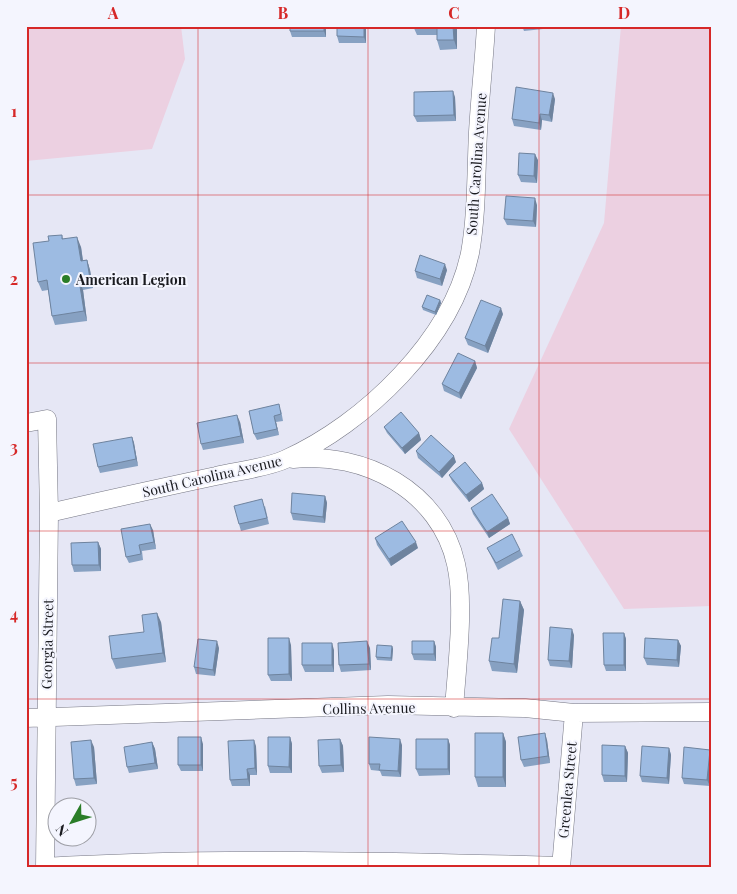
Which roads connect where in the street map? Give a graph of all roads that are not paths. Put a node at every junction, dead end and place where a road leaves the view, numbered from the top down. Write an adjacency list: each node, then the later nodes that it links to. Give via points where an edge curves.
1 (486, 26): 3 (street, South Carolina Avenue, via 470,252 449,308 428,346 394,382 336,430)
2 (26, 423): 4 (street, Georgia Street, via 47,419)
3 (284, 460): 4 (street, South Carolina Avenue); 5 (street, via 313,457 343,459 370,468 396,481 419,499 438,522 451,547 460,590)
4 (49, 513): 9 (street, Georgia Street)
5 (454, 708): 7 (street, Collins Avenue, via 525,708); 9 (street, Collins Avenue, via 388,705)
6 (711, 712): 7 (street, Collins Avenue)
7 (574, 713): 13 (street, Greenlea Street)
8 (26, 718): 9 (street, Collins Avenue)
9 (46, 718): 12 (street, Georgia Street)
10 (209, 864): 11 (street); 12 (street, via 134,861)
11 (376, 864): 13 (street)
12 (44, 867)
13 (561, 867)

